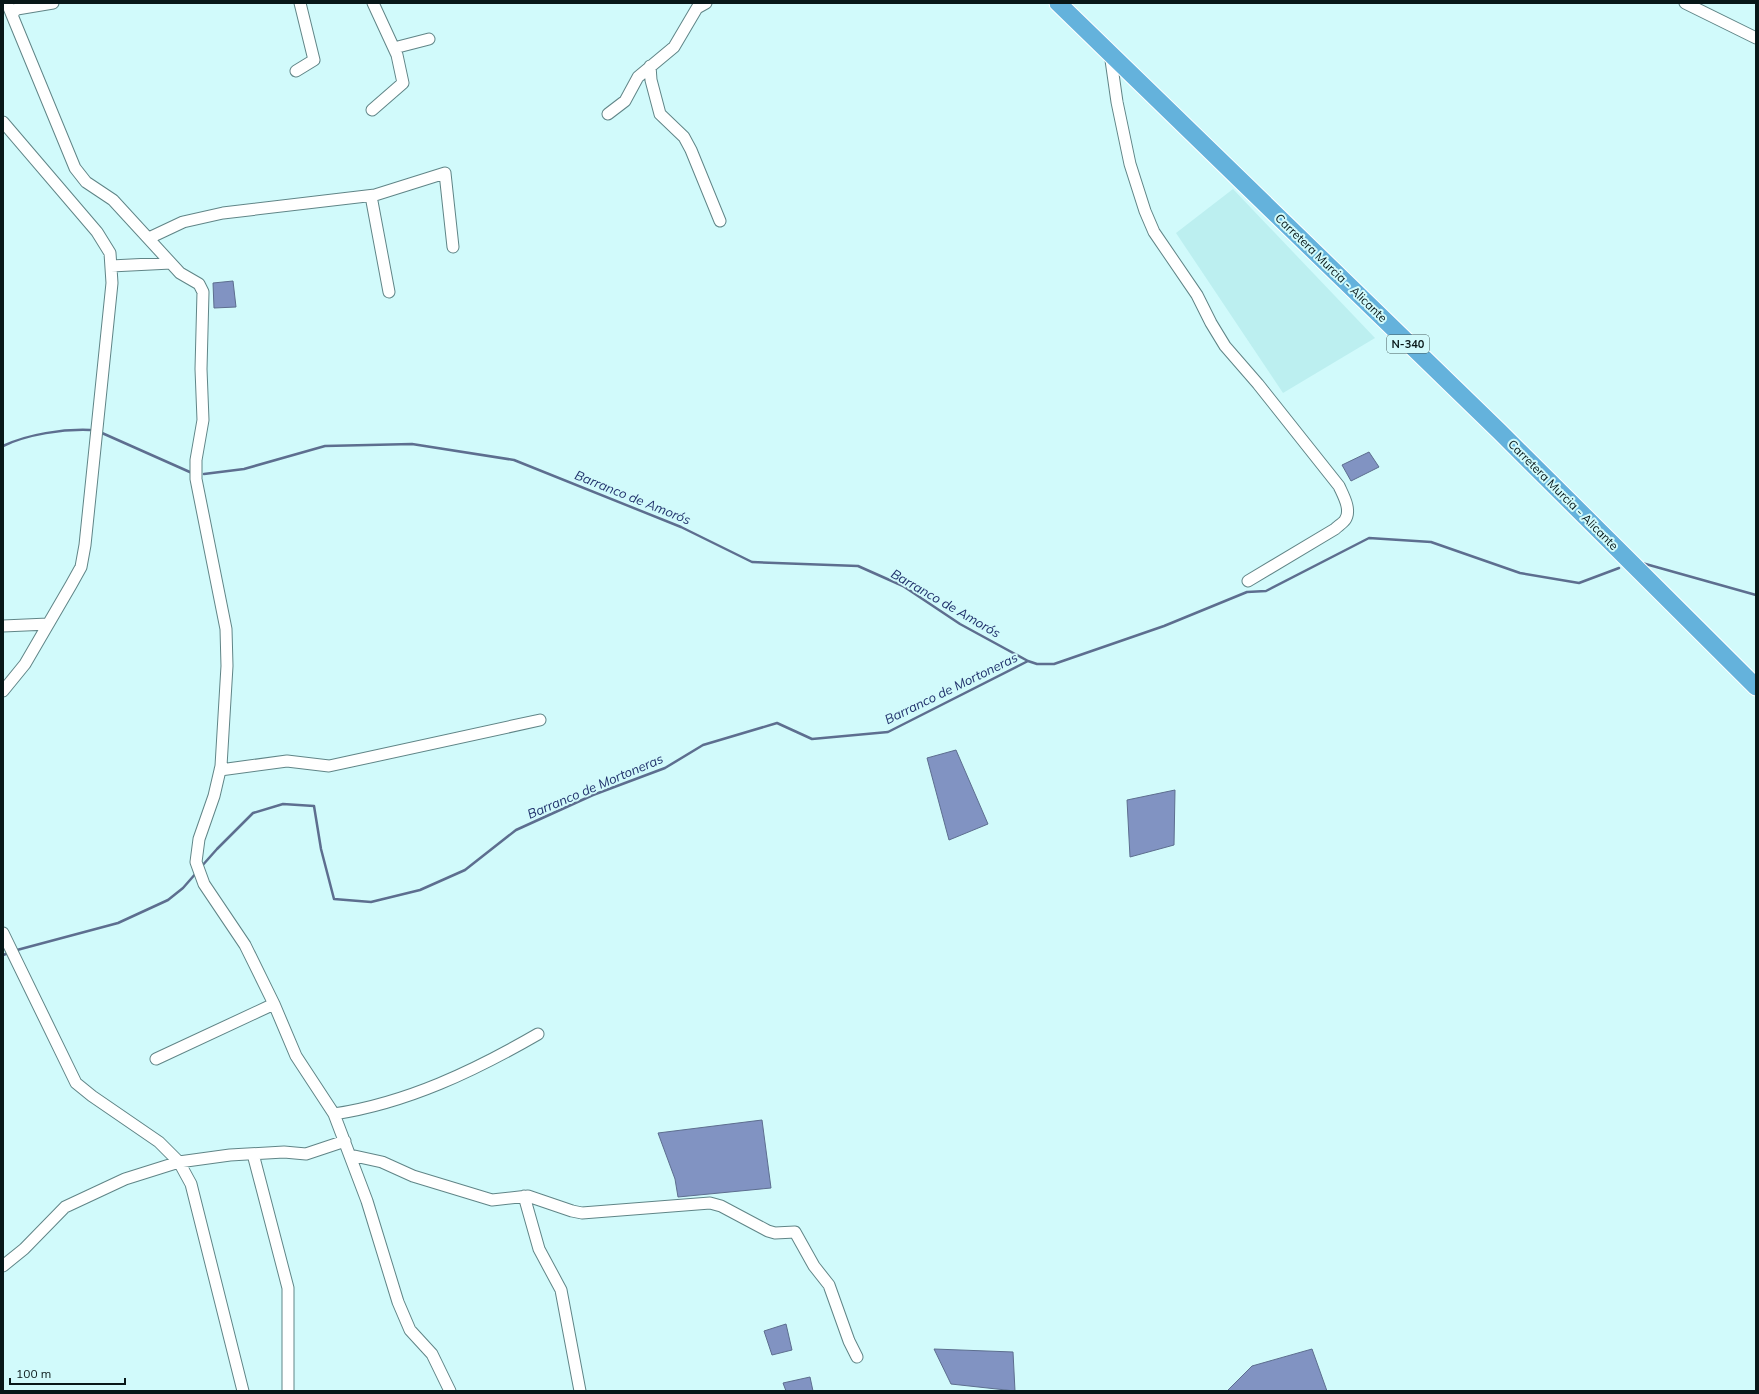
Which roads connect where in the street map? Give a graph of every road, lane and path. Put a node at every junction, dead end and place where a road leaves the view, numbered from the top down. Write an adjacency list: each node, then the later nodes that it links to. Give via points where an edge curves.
1 (7, 3): 8 (street)
2 (53, 3): 8 (street, via 17,9)
3 (300, 3): 14 (street, via 314,60)
4 (373, 3): 11 (street)
5 (706, 3): 13 (street, via 697,8 674,47)
6 (1058, 3): 12 (highway, Carretera Murcia - Alicante / N-340)
7 (1685, 3): 10 (street)
8 (12, 14): 20 (street, via 75,168 86,182 113,200)
9 (429, 38): 11 (street)
10 (1756, 38)
11 (394, 48): 15 (street, via 403,83)
12 (1110, 53): 25 (street, via 1130,164 1154,232 1197,295 1225,346 1339,486 1348,512 1346,520 1335,528); 28 (highway, Carretera Murcia - Alicante / N-340, via 1500,432)
13 (650, 66): 16 (street, via 638,77 625,101); 19 (street, via 660,114 684,137)
14 (296, 71)
15 (372, 110)
16 (608, 114)
17 (3, 122): 23 (street, via 97,232 110,253)
18 (371, 196): 20 (street, via 223,213 183,222); 21 (street, via 445,173); 24 (street)
19 (720, 221)
20 (149, 238): 22 (street)
21 (454, 247)
22 (171, 263): 23 (street); 31 (street, via 180,273 199,284 203,292 203,420 196,460 196,479 226,629 227,666)
23 (111, 266): 26 (street, via 112,283 84,552 81,567)
24 (389, 292)
25 (1248, 581)
26 (48, 624): 27 (street); 29 (street, via 25,664)
27 (3, 626)
28 (1756, 687)
29 (3, 691)
30 (540, 720): 31 (street, via 329,766 287,761)
31 (220, 770): 33 (street, via 199,839 196,862 204,884 245,945)
32 (5, 937): 40 (street, via 76,1083 159,1142)
33 (274, 1004): 35 (street); 36 (street, via 296,1056)
34 (538, 1034): 36 (street, via 440,1084 372,1107)
35 (156, 1059)
36 (334, 1114): 37 (street)
37 (345, 1141): 38 (street, via 306,1154); 39 (street)
38 (253, 1154): 40 (street); 45 (street, via 288,1288)
39 (350, 1155): 41 (street, via 382,1162 413,1176 492,1200); 46 (street, via 398,1302 410,1330 432,1354)
40 (179, 1162): 42 (street, via 125,1179 65,1206 24,1249); 44 (street, via 191,1184)
41 (524, 1196): 43 (street, via 582,1213 710,1203 721,1206 768,1231 795,1232 814,1266 830,1285); 47 (street, via 539,1249 561,1290)
42 (3, 1266)
43 (857, 1357)
44 (243, 1391)
45 (288, 1391)
46 (450, 1391)
47 (580, 1391)

